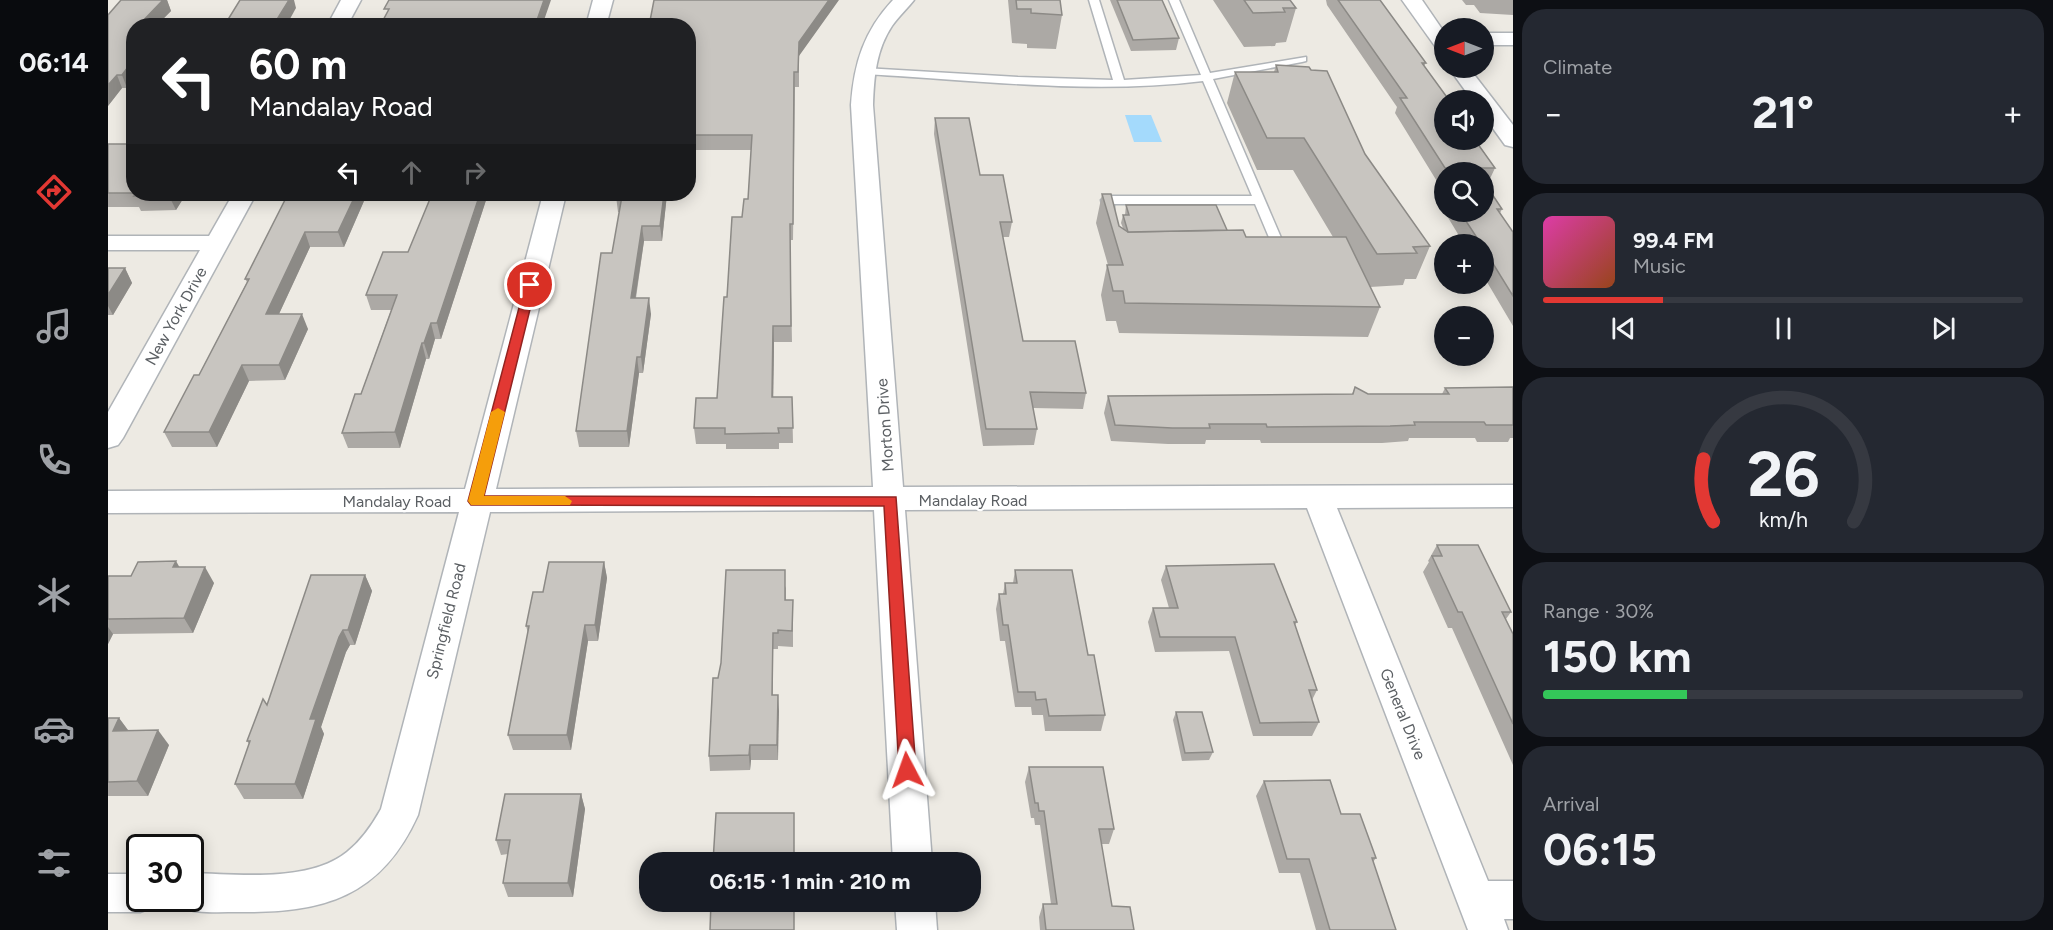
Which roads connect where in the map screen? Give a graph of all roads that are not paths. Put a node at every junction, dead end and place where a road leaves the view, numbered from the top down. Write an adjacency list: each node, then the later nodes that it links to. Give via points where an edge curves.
1 (351, 0): 7 (street)
2 (603, 0): 8 (street)
3 (904, 0): 13 (street, Morton Drive, via 872,42)
4 (1094, 0): 16 (lane)
5 (1174, 0): 14 (lane)
6 (1412, 0): 9 (street)
7 (341, 18)
8 (598, 18)
9 (1434, 29)
10 (1494, 39): 11 (street)
11 (1513, 39)
12 (1302, 58): 14 (lane)
13 (864, 71): 16 (lane); 29 (street, Morton Drive, via 862,105)
14 (1205, 77): 16 (lane); 18 (lane)
15 (1466, 78): 17 (street)
16 (1119, 82)
17 (1513, 140)
18 (1258, 200): 21 (lane, via 1107,200); 24 (lane, via 1282,254)
19 (240, 201): 23 (street, New York Drive)
20 (552, 201): 28 (street, Springfield Road)
21 (1112, 222)
22 (108, 243): 23 (street)
23 (216, 243): 25 (street, New York Drive)
24 (1271, 254)
25 (108, 438)
26 (1513, 496): 27 (street, Mandalay Road)
27 (1318, 498): 29 (street, Mandalay Road); 35 (street, General Drive)
28 (476, 501): 29 (street, Mandalay Road); 30 (street, Mandalay Road); 32 (street, Springfield Road, via 399,814 391,832 363,864 341,879 316,888 290,892)
29 (891, 501): 31 (street, Morton Drive)
30 (108, 502)
31 (912, 852)
32 (204, 892)
33 (108, 893): 34 (street)
34 (126, 893)
35 (1492, 910)
36 (916, 912): 37 (street)
37 (917, 930)

